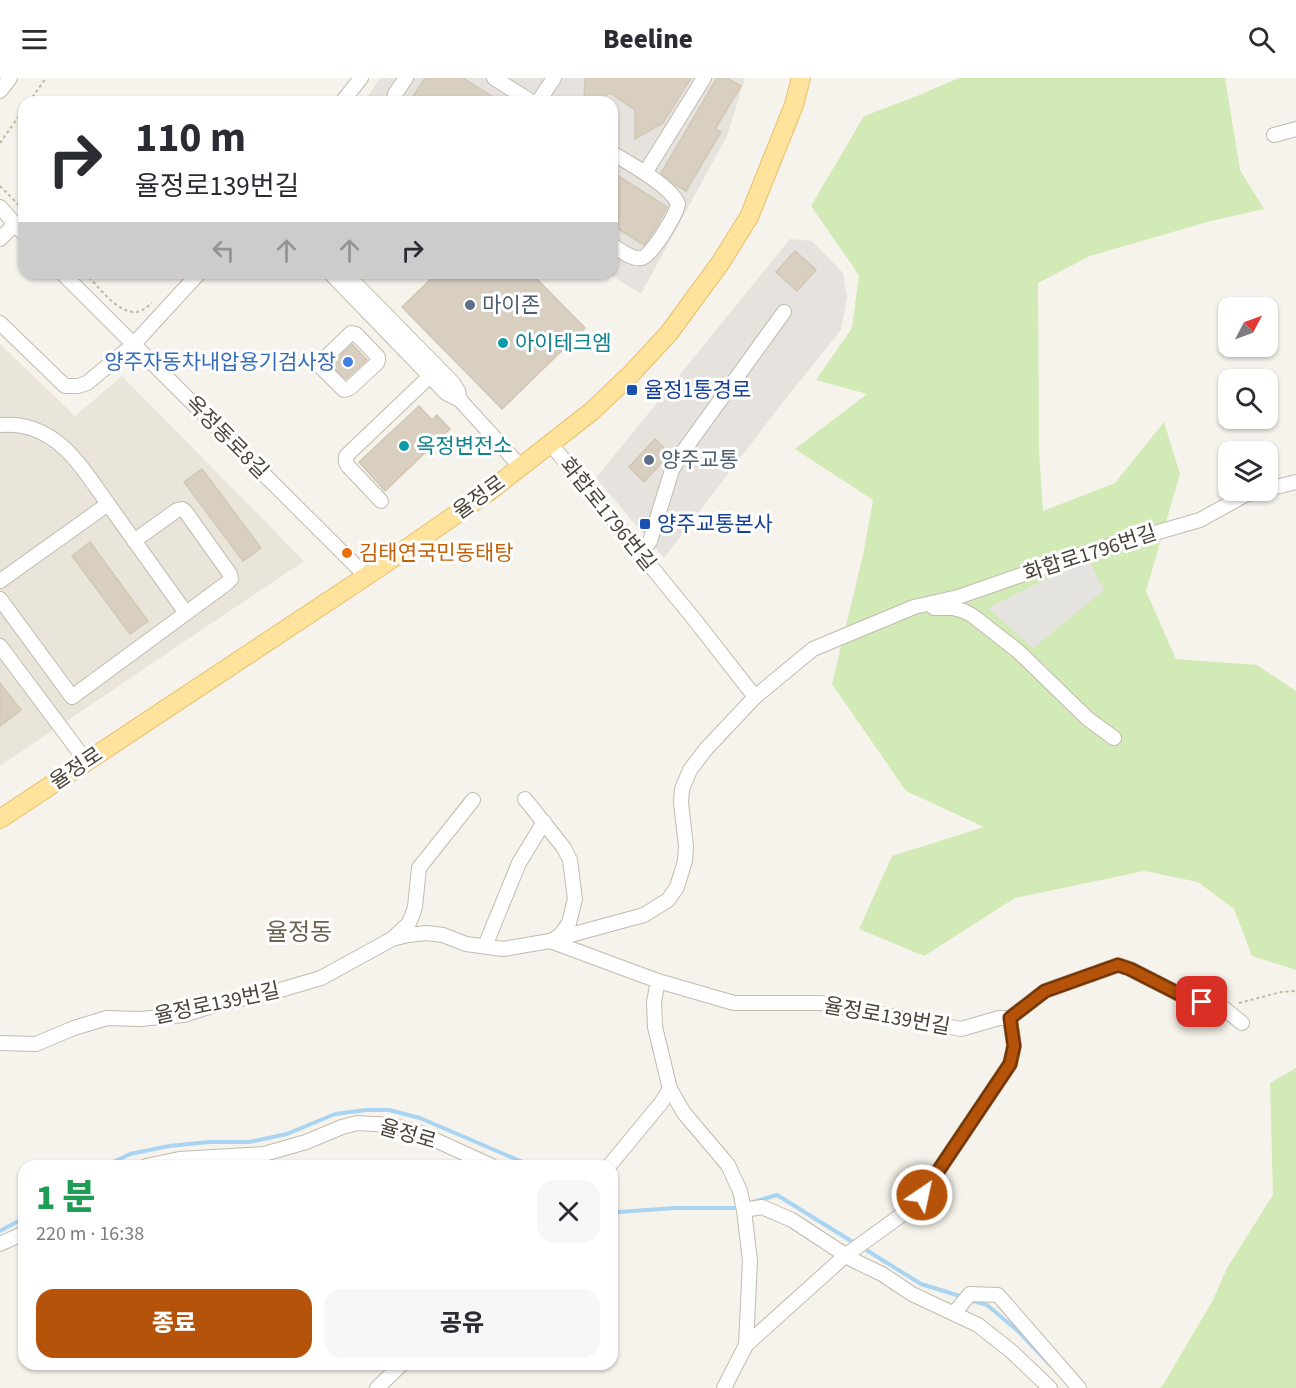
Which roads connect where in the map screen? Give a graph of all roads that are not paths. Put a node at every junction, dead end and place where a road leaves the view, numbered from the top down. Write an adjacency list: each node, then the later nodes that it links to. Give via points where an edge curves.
1 (10, 78): 8 (street)
2 (361, 78): 9 (street)
3 (406, 78): 10 (street)
4 (554, 78): 12 (street)
5 (705, 78): 16 (street)
6 (801, 78): 34 (main road, 율정로, via 749,217 721,262 646,358 591,412)
7 (502, 80): 11 (street)
8 (0, 91)
9 (347, 96)
10 (395, 96)
11 (524, 96)
12 (542, 96)
13 (1296, 129): 14 (street)
14 (1274, 135)
15 (618, 157): 16 (street)
16 (645, 173): 21 (street, via 675,197 676,212 645,257 634,258)
17 (0, 207): 18 (street)
18 (18, 229)
19 (18, 230): 20 (street)
20 (0, 238)
21 (618, 249)
22 (68, 279): 29 (street, 옥정동로8길)
23 (194, 279): 29 (street)
24 (336, 279): 28 (street)
25 (351, 279): 32 (street, via 453,383)
26 (784, 312): 42 (street, via 682,453 672,470 650,541)
27 (0, 323): 29 (street, via 65,386 87,383)
28 (392, 337): 30 (street); 31 (street)
29 (134, 345): 43 (street, 옥정동로8길)
30 (374, 353)
31 (430, 376): 32 (street, via 446,393); 38 (street, via 346,456 348,466)
32 (460, 400): 35 (street)
33 (0, 425): 40 (street, via 11,424 49,435 78,462)
34 (550, 443): 35 (main road, 율정로); 42 (street, 화합로1796번길)
35 (520, 466): 43 (main road, 율정로)
36 (1296, 482): 37 (street)
37 (1278, 486)
38 (381, 501)
39 (1234, 501): 46 (street, 화합로1796번길, via 1200,520 1085,553 958,597)
40 (108, 504): 41 (street); 44 (street)
41 (134, 541): 47 (street); 47 (street, via 177,510 185,511 231,576 230,581)
42 (640, 554): 49 (street, 화합로1796번길)
43 (366, 576): 51 (main road, 율정로)
44 (0, 581)
45 (0, 599): 47 (street, via 72,697)
46 (914, 607): 49 (street, 화합로1796번길, via 813,649); 50 (street, 화합로1796번길, via 953,608 973,616)
47 (186, 613)
48 (0, 646): 51 (street)
49 (754, 697): 57 (street, 화합로1796번길, via 695,763 682,789 685,861 677,887 668,900 644,915)
50 (1114, 738)
51 (86, 761): 54 (main road, 율정로)
52 (525, 799): 55 (street)
53 (473, 800): 56 (street, 율정로139번길, via 419,868 412,916)
54 (0, 819)
55 (544, 822): 57 (street, via 569,855 575,890 569,923); 58 (street, via 519,863)
56 (392, 939): 58 (street, 율정로139번길, via 427,933); 62 (street, 율정로139번길, via 299,986 183,1015 107,1018 36,1044)
57 (551, 940): 58 (street, 율정로139번길, via 503,949); 59 (street, 율정로139번길)
58 (485, 946)
59 (658, 981): 60 (street, 율정로139번길, via 734,1003 821,1003 962,1029); 63 (street, via 655,1027)
60 (1010, 1018): 61 (street, 율정로139번길, via 1045,991 1118,965 1183,996 1222,1007); 70 (street, via 1014,1046 1010,1064 922,1195 903,1214)
61 (1242, 1023)
62 (0, 1042)
63 (670, 1089): 66 (street); 67 (street, via 684,1113 728,1165)
64 (174, 1160): 65 (street, 율정로, via 264,1154 357,1123 391,1125 420,1133)
65 (479, 1160)
66 (614, 1160)
67 (744, 1209): 70 (street, via 762,1207); 72 (street, via 750,1261)
68 (18, 1236): 69 (street)
69 (0, 1244)
70 (848, 1254): 71 (street, via 912,1294); 72 (street)
71 (954, 1313): 76 (street, via 1003,1344); 77 (street, via 970,1294 998,1295)
72 (746, 1345): 75 (street)
73 (396, 1370): 74 (street)
74 (377, 1388)
75 (724, 1388)
76 (1050, 1388)
77 (1079, 1388)

